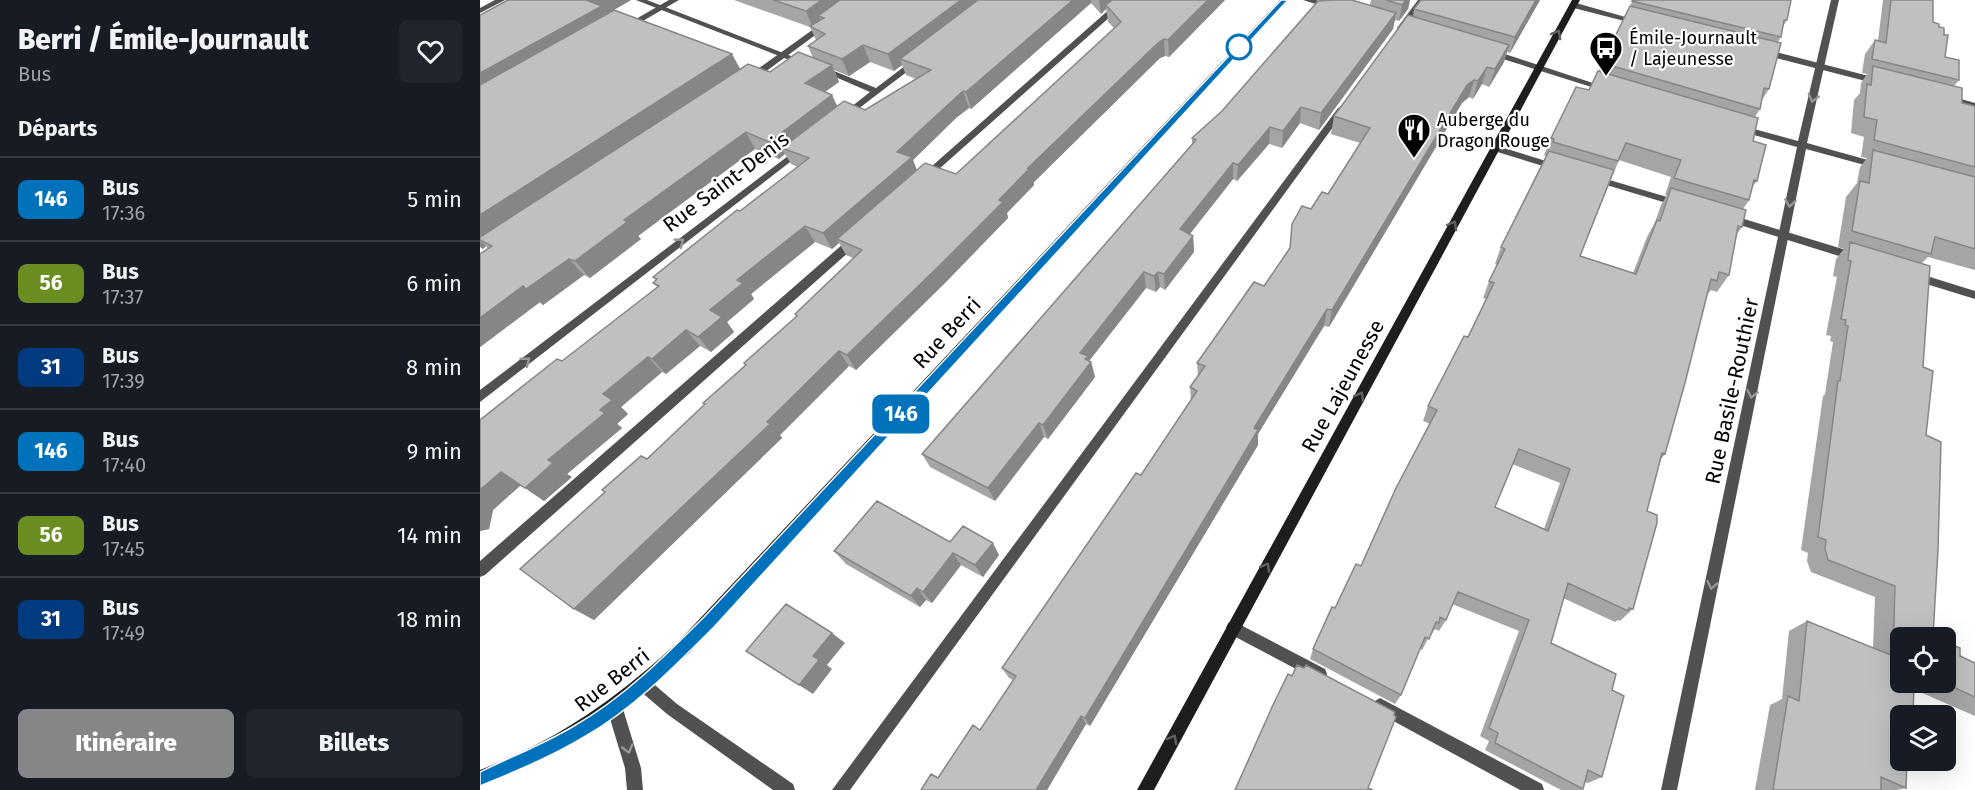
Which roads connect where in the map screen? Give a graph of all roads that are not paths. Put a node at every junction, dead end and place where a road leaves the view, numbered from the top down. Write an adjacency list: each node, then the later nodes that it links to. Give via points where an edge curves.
1 (501, 0): 12 (street)
2 (640, 0): 10 (street)
3 (675, 0): 10 (street)
4 (1125, 0): 38 (street)
5 (1284, 0): 50 (main road, Rue Berri, via 709,622)
6 (1306, 0): 11 (street)
7 (1422, 0): 16 (street)
8 (1835, 0): 21 (street, Rue Basile-Routhier)
9 (1574, 2): 14 (street); 22 (main road, Rue Lajeunesse, one-way to 9)
10 (661, 8): 15 (street); 19 (street)
11 (1339, 9)
12 (480, 11)
13 (837, 17): 19 (street)
14 (1650, 25)
15 (621, 30)
16 (1393, 39)
17 (1482, 50): 22 (street)
18 (1755, 50): 21 (street)
19 (784, 54): 23 (street); 26 (street)
20 (921, 57): 26 (street)
21 (1821, 67): 24 (street); 33 (street, Rue Basile-Routhier, one-way to 33)
22 (1538, 68): 25 (street); 34 (main road, Rue Lajeunesse)
23 (741, 84)
24 (1894, 85)
25 (1614, 91)
26 (877, 92): 31 (street)
27 (1352, 96): 56 (street)
28 (1940, 97): 29 (street)
29 (1975, 105)
30 (1728, 124): 33 (street)
31 (832, 126)
32 (813, 140): 46 (street, Rue Saint-Denis, one-way to 32)
33 (1802, 145): 35 (street); 42 (street, Rue Basile-Routhier, one-way to 42)
34 (1494, 148): 36 (street); 48 (main road, Rue Lajeunesse, one-way to 34)
35 (1887, 169)
36 (1570, 171)
37 (1581, 174): 39 (street)
38 (921, 181)
39 (1692, 208)
40 (1715, 214): 42 (street)
41 (867, 229): 47 (street)
42 (1785, 236): 43 (street); 59 (street, Rue Basile-Routhier, one-way to 59)
43 (1866, 260)
44 (1899, 271): 45 (street)
45 (1975, 295)
46 (480, 397)
47 (480, 570)
48 (1233, 628): 49 (street); 57 (main road, Rue Lajeunesse, one-way to 48)
49 (1331, 680)
50 (644, 685): 52 (main road, Rue Berri); 55 (street)
51 (1362, 696): 58 (street)
52 (615, 708): 53 (main road, Rue Berri, via 560,743); 54 (street, one-way to 54, via 633,768)
53 (480, 778)
54 (635, 790)
55 (786, 790)
56 (840, 790)
57 (1145, 790)
58 (1536, 790)
59 (1669, 790)

